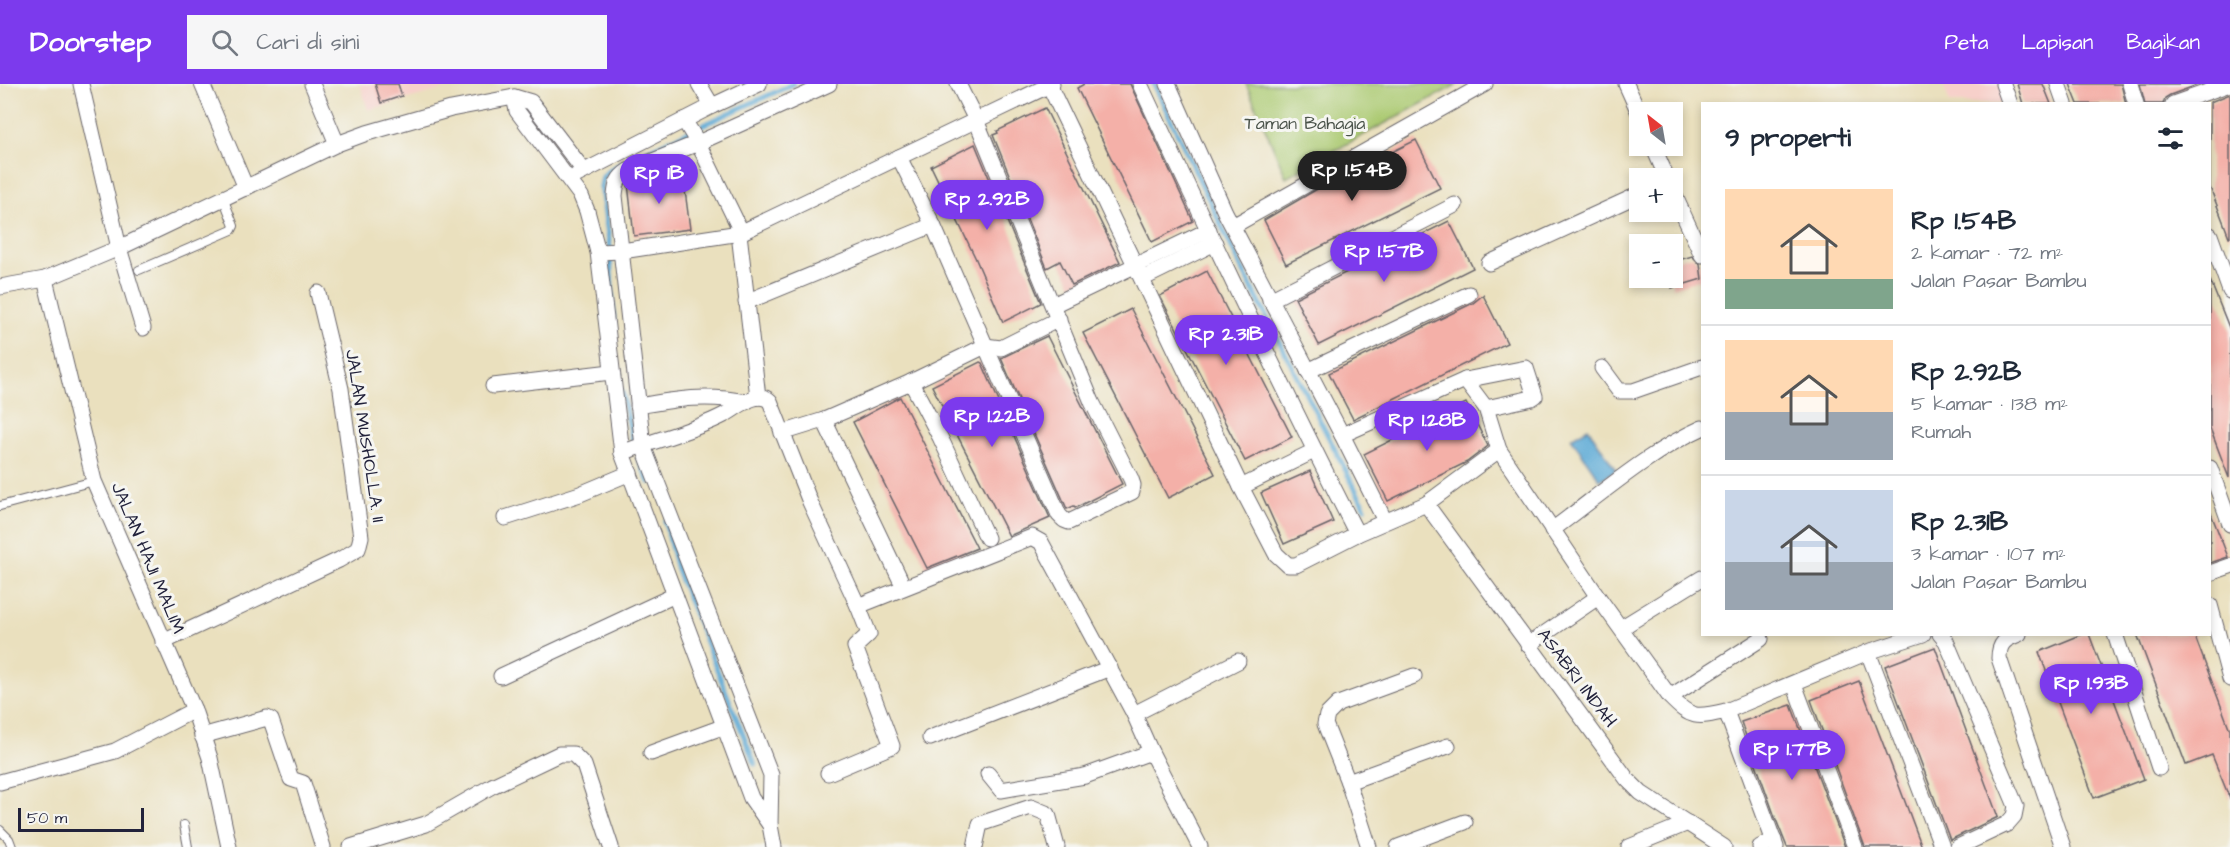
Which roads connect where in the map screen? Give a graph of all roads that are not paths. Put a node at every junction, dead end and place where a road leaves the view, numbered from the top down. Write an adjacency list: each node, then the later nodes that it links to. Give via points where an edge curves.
1 (81, 84): 41 (street)
2 (202, 84): 31 (street)
3 (312, 84): 27 (street)
4 (699, 84): 24 (street)
5 (759, 84): 24 (street)
6 (829, 84): 26 (street)
7 (958, 84): 25 (street)
8 (1140, 84): 36 (street)
9 (1168, 84): 36 (street)
10 (1485, 84): 38 (street)
11 (1626, 84): 19 (street)
12 (2003, 84): 20 (street)
13 (2058, 84): 21 (street)
14 (2130, 84): 22 (street)
15 (2230, 84): 17 (street)
16 (1050, 85): 25 (street); 46 (street)
17 (2209, 87): 23 (street)
18 (514, 97): 27 (street, via 451,109); 29 (street, via 531,102); 30 (street, via 517,111)
19 (1634, 102)
20 (2009, 102)
21 (2064, 102)
22 (2135, 102)
23 (2177, 102)
24 (712, 106): 26 (street)
25 (976, 120): 28 (street); 56 (street)
26 (691, 131): 29 (street); 39 (street); 42 (street, via 619,177 615,195)
27 (337, 144): 31 (street)
28 (899, 157): 37 (street); 39 (street)
29 (584, 171): 30 (street)
30 (568, 180): 43 (street, via 587,211)
31 (246, 188): 33 (street)
32 (1629, 199): 45 (street)
33 (224, 200): 41 (street); 47 (lane, via 232,230)
34 (1455, 205): 54 (street)
35 (1683, 214): 44 (street)
36 (1214, 224): 38 (street); 46 (street); 49 (street); 75 (street)
37 (933, 225): 55 (street); 58 (street)
38 (1233, 226): 54 (street)
39 (740, 233): 42 (street); 55 (street)
40 (2211, 238): 51 (street)
41 (119, 248): 48 (street); 57 (street)
42 (622, 250): 43 (street); 67 (street)
43 (598, 252): 62 (street)
44 (1701, 253)
45 (1489, 263)
46 (1135, 265): 49 (street); 56 (street)
47 (139, 270)
48 (45, 279): 50 (street); 79 (street, JALAN HAJI MALIM)
49 (1142, 279): 80 (street)
50 (0, 287)
51 (2230, 291)
52 (318, 293): 103 (street, JALAN MUSHOLLA. II, via 341,389 361,537 358,549)
53 (1469, 294): 61 (street)
54 (1270, 300): 61 (street)
55 (746, 302): 66 (street)
56 (1056, 312): 58 (street, via 1001,348); 58 (street, via 1092,402 1134,485 1132,492 1069,522 1064,520)
57 (143, 328)
58 (985, 346): 64 (street)
59 (1701, 367): 60 (street, via 1624,392 1619,391)
60 (1602, 368)
61 (1308, 371): 72 (street)
62 (611, 372): 65 (street); 76 (street)
63 (1465, 380): 68 (street); 68 (street, via 1526,368 1535,396); 72 (street)
64 (911, 382): 69 (street); 88 (street)
65 (493, 386)
66 (752, 399): 67 (street, via 688,397); 71 (street, via 766,398 770,402); 73 (street, via 697,427)
67 (638, 406): 73 (street)
68 (1486, 408): 74 (street)
69 (824, 420): 71 (street); 91 (street)
70 (1701, 428): 86 (street, via 1640,465)
71 (782, 433): 95 (street)
72 (1342, 435): 84 (street)
73 (643, 446): 76 (street); 130 (street, via 771,775)
74 (1499, 450): 81 (street); 86 (street)
75 (1314, 451): 80 (street); 87 (street)
76 (622, 453): 78 (street)
77 (2211, 471): 85 (street)
78 (630, 473): 83 (street); 93 (street)
79 (94, 481): 82 (lane); 103 (street, JALAN HAJI MALIM)
80 (1241, 487): 87 (street, via 1276,554 1288,565 1296,565)
81 (1426, 504): 84 (street); 104 (street, ASABRI INDAH)
82 (0, 506)
83 (505, 518)
84 (1384, 521): 87 (street)
85 (2230, 524)
86 (1552, 530): 94 (street)
87 (1357, 534)
88 (987, 538)
89 (2230, 566): 90 (street)
90 (2211, 573)
91 (900, 579)
92 (1701, 579): 97 (street)
93 (675, 596): 108 (street); 116 (street)
94 (1598, 597): 97 (street); 104 (street)
95 (858, 606): 107 (street, via 1032,537 1041,542); 123 (street, via 869,634 855,647 892,746)
96 (2211, 609): 110 (street)
97 (1621, 628): 112 (street)
98 (1917, 636): 105 (street)
99 (1942, 636): 150 (street, via 2016,806 2007,824)
100 (2013, 636): 151 (street, via 1999,648 1999,658)
101 (2116, 636): 122 (street)
102 (1761, 639): 112 (street)
103 (163, 642): 113 (street, JALAN HAJI MALIM)
104 (1528, 645): 128 (street, ASABRI INDAH, via 1627,778 1641,793)
105 (1868, 652): 111 (street); 149 (street)
106 (1238, 662): 115 (street)
107 (1110, 668): 115 (street); 118 (street)
108 (501, 676)
109 (1414, 676): 126 (street, via 1338,704 1327,716 1325,724)
110 (2230, 676)
111 (1794, 684): 114 (street); 148 (street)
112 (1670, 697): 114 (street, via 1683,711 1697,717)
113 (194, 710): 117 (street, JALAN HAJI MALIM); 125 (street, via 116,752)
114 (1726, 711): 132 (street)
115 (1134, 714): 120 (street)
116 (725, 726): 121 (street); 130 (street, via 751,798)
117 (202, 736): 135 (street, JALAN HAJI MALIM); 136 (street, via 271,720 291,779 303,783)
118 (930, 738)
119 (1448, 746): 126 (street)
120 (1151, 752): 124 (street, via 1085,776 1000,790); 142 (street)
121 (651, 753)
122 (2159, 768)
123 (828, 773)
124 (988, 774)
125 (0, 782)
126 (1348, 782): 143 (street)
127 (1465, 822): 144 (street)
128 (1688, 823): 145 (street); 146 (street, ASABRI INDAH)
129 (184, 825): 134 (lane)
130 (770, 825): 139 (street)
131 (0, 830): 133 (lane)
132 (1775, 844): 147 (street)
133 (12, 847)
134 (188, 847)
135 (229, 847)
136 (323, 847)
137 (351, 847): 138 (street, via 426,824 559,754 573,754 584,765)
138 (611, 847)
139 (774, 847)
140 (975, 847): 141 (street, via 981,824 1031,807 1048,814)
141 (1058, 847)
142 (1200, 847)
143 (1369, 847)
144 (1398, 847)
145 (1629, 847)
146 (1724, 847)
147 (1760, 847)
148 (1855, 847)
149 (1942, 847)
150 (1958, 847)
151 (2063, 847)

